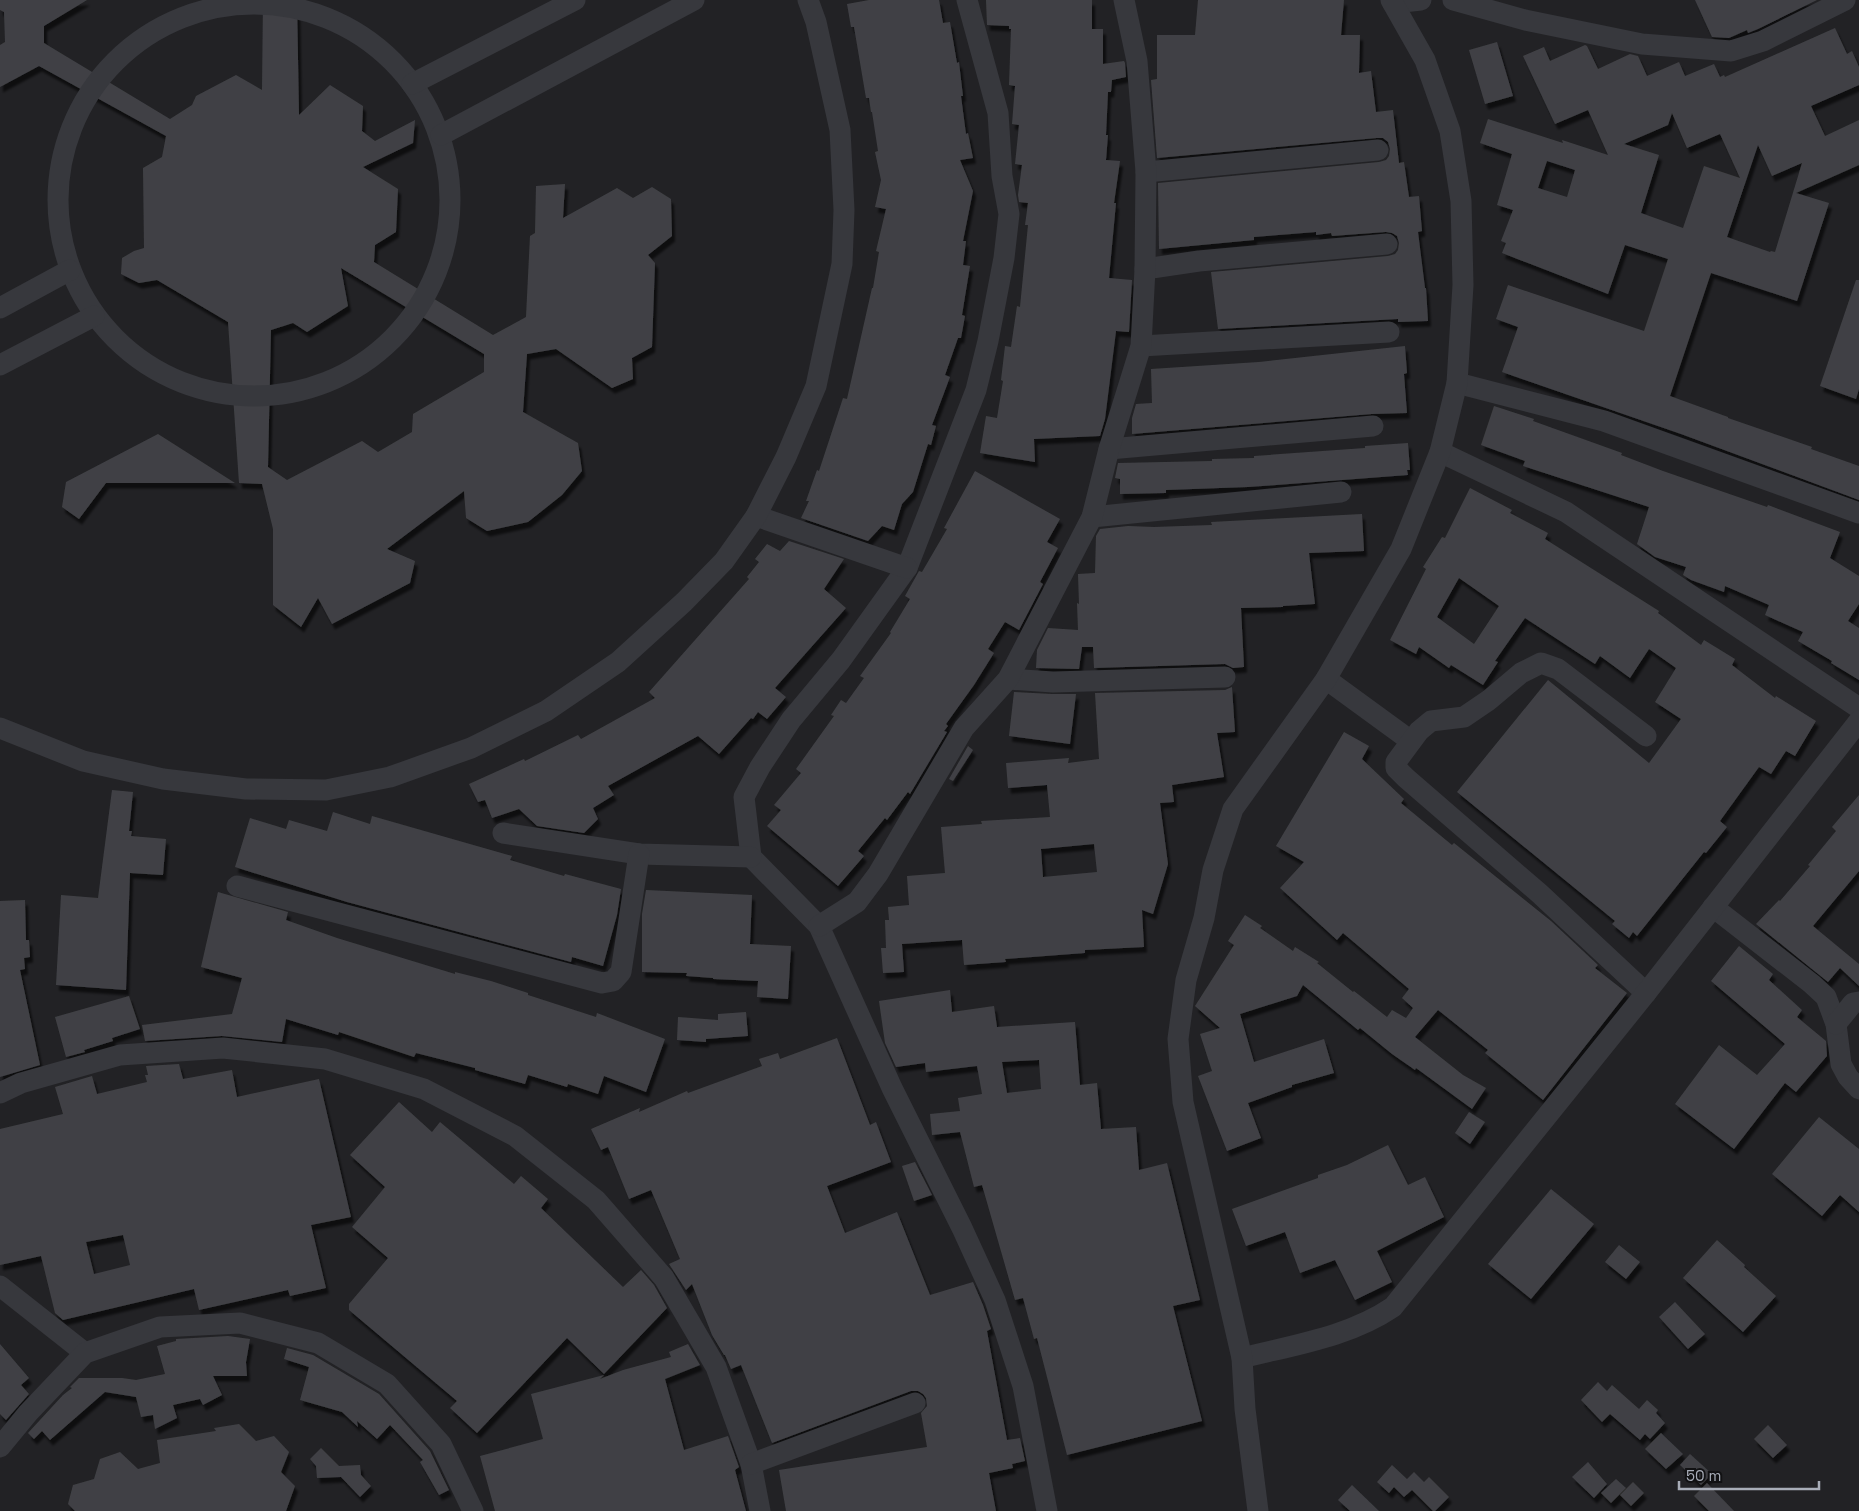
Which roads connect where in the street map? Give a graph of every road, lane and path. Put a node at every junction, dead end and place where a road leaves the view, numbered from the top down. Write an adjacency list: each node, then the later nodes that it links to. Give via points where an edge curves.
1 (575, 0): 10 (street)
2 (694, 0): 11 (street)
3 (808, 0): 28 (street, via 816,22 840,130 844,210 842,264 816,386 786,457)
4 (968, 0): 30 (street, via 998,113 1002,176 1009,214 988,341 976,390)
5 (1124, 0): 13 (street, via 1137,62)
6 (1421, 0): 9 (street)
7 (1453, 0): 8 (street, via 1525,20 1642,44 1731,51 1763,40)
8 (1845, 0)
9 (1392, 1): 22 (street, via 1425,60 1450,132 1461,201 1463,285)
10 (412, 84): 11 (street); 15 (street, via 368,39 329,18 275,5 243,3 215,8 159,28 131,46 108,69 84,101 68,138 59,175 58,221)
11 (441, 135): 18 (street, via 448,167 449,228 437,272 418,311 385,345 340,377 281,396 246,396 205,390 138,361)
12 (1378, 150): 13 (street)
13 (1146, 172): 16 (street)
14 (1387, 244): 16 (street, via 1199,261)
15 (70, 270): 17 (street); 18 (street)
16 (1145, 270): 20 (street)
17 (0, 308)
18 (94, 316): 21 (street)
19 (1389, 332): 20 (street)
20 (1141, 346): 24 (street)
21 (0, 365)
22 (1457, 383): 25 (street); 27 (street, via 1604,421)
23 (1373, 426): 24 (street)
24 (1109, 449): 29 (street)
25 (1440, 452): 33 (street, via 1401,549); 34 (street, via 1566,512)
26 (1341, 492): 29 (street)
27 (1859, 513)
28 (756, 516): 30 (street); 36 (street, via 724,561 618,662 546,711 471,748 390,777 326,790 246,789 163,779 83,761)
29 (1092, 516): 32 (street)
30 (907, 568): 41 (street, via 841,660 791,720 752,782 744,797)
31 (1225, 677): 32 (street, via 1053,682)
32 (1008, 679): 44 (street, via 964,728 878,874 857,902)
33 (1326, 679): 38 (street); 52 (street, via 1233,809 1213,870 1204,918 1186,980 1178,1039 1183,1102)
34 (1859, 708)
35 (1859, 721): 43 (street)
36 (0, 728)
37 (1646, 736): 38 (street, via 1558,669 1541,663 1521,672 1464,717 1431,721)
38 (1411, 741): 45 (street, via 1396,762 1396,768 1539,893)
39 (503, 833): 40 (street)
40 (639, 854): 41 (street); 42 (street, via 621,972 612,981 602,983)
41 (751, 857): 44 (street)
42 (237, 886)
43 (1713, 907): 45 (street); 47 (street, via 1826,997)
44 (819, 926): 58 (street, via 892,1088 995,1300 1023,1386)
45 (1646, 993): 52 (street, via 1393,1307 1352,1328)
46 (1857, 1004): 47 (street)
47 (1836, 1024): 48 (street, via 1841,1064)
48 (1859, 1089)
49 (0, 1093): 55 (street, via 21,1083 120,1055 223,1048 325,1059 424,1088 515,1136 596,1200 658,1271 716,1367)
50 (0, 1286): 51 (street)
51 (85, 1353): 54 (street); 56 (street, via 160,1327 240,1323 318,1343 387,1384 441,1444)
52 (1242, 1358): 59 (street)
53 (915, 1403): 55 (street)
54 (0, 1447)
55 (751, 1464): 57 (street)
56 (473, 1511)
57 (760, 1511)
58 (1047, 1511)
59 (1258, 1511)

